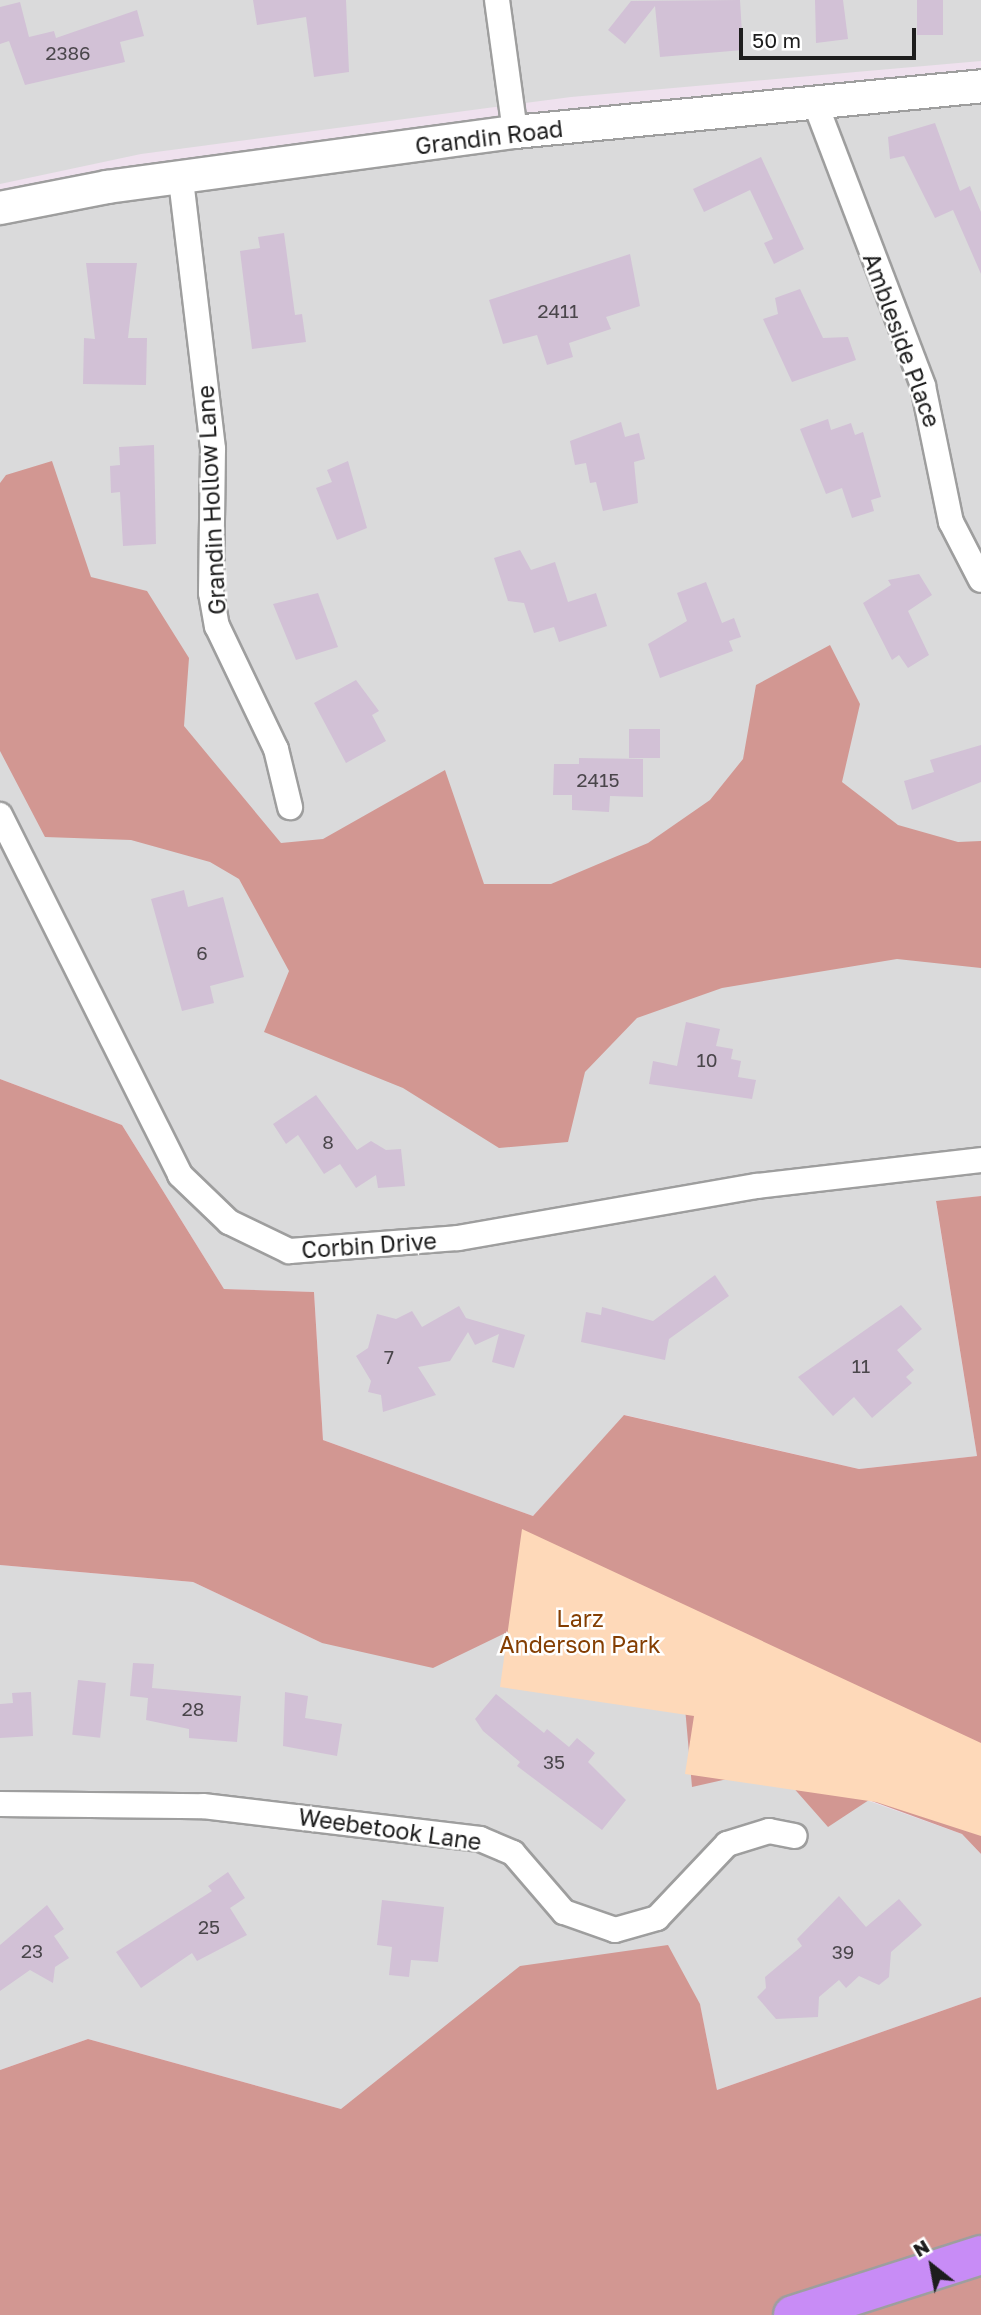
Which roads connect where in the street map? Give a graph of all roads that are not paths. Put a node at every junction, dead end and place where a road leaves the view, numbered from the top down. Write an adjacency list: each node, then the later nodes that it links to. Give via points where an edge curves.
1 (496, 0): 4 (street)
2 (981, 86): 3 (street, Grandin Road)
3 (814, 100): 4 (street, Grandin Road); 7 (street, Ambleside Place, via 923,386 951,522)
4 (515, 132): 5 (street, Grandin Road)
5 (181, 180): 6 (street, Grandin Road); 8 (street, Grandin Hollow Lane, via 212,438 211,593 217,626 276,749)
6 (0, 208)
7 (981, 580)
8 (290, 807)
9 (0, 815): 10 (street, Corbin Drive, via 180,1175 229,1222 289,1251 458,1238 757,1186)
10 (981, 1160)
11 (0, 1804): 12 (street, Weebetook Lane, via 203,1806 480,1839 513,1853 564,1912 615,1930 657,1918 727,1844 769,1831)
12 (795, 1836)
13 (981, 2255): 14 (highway)
14 (793, 2315)

